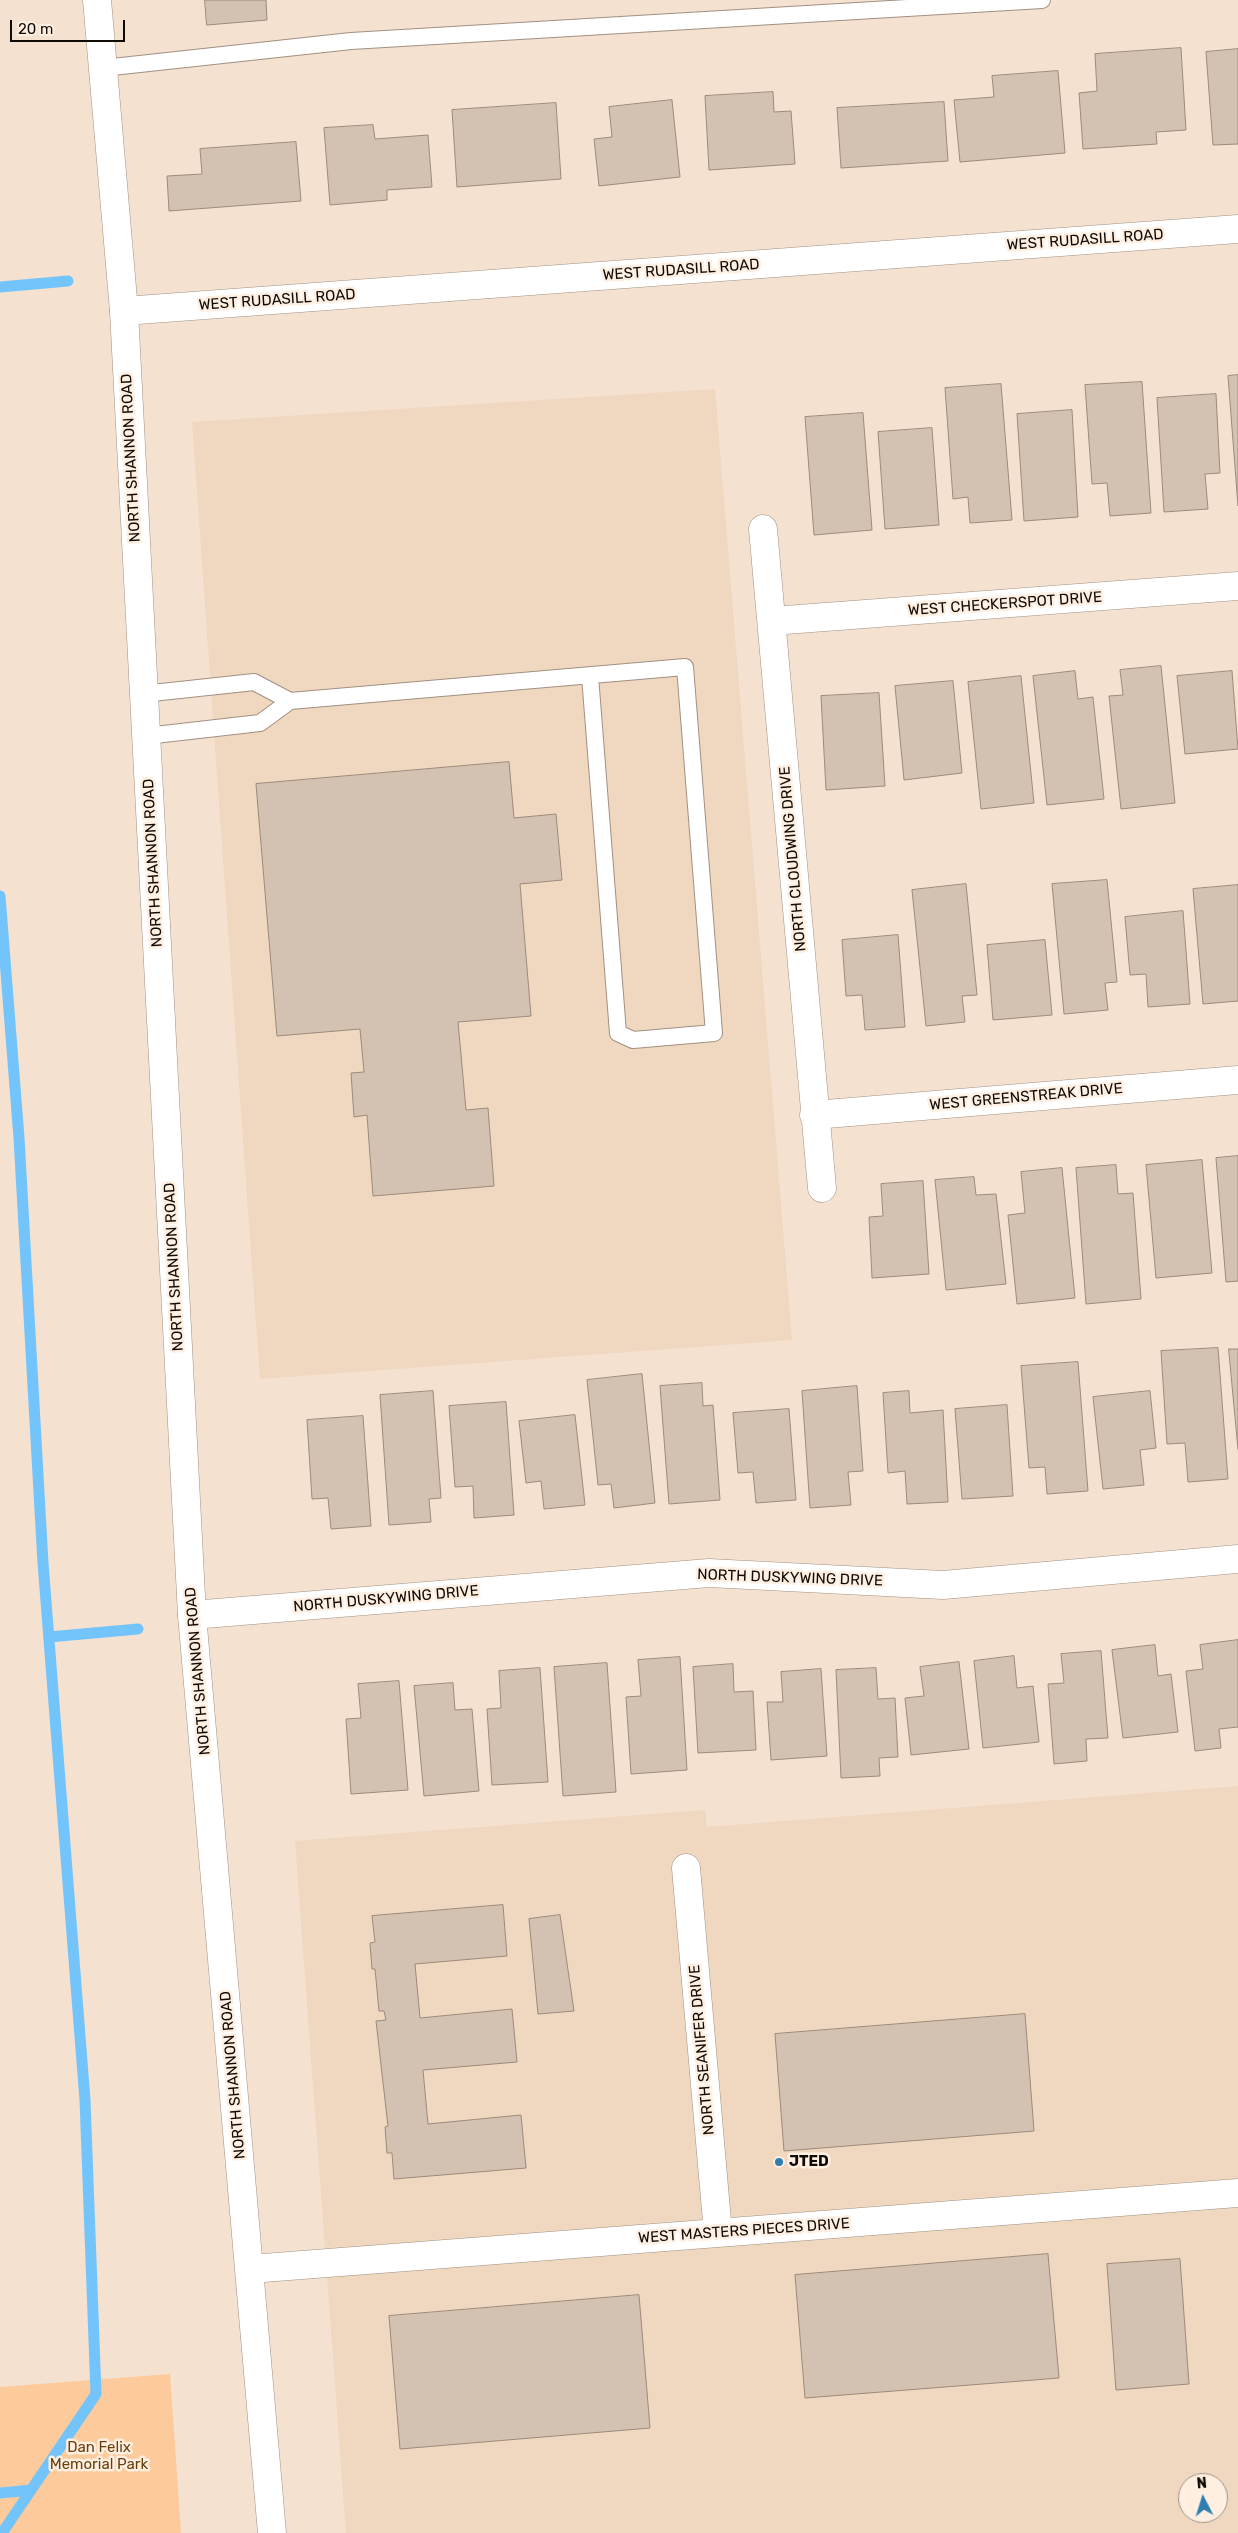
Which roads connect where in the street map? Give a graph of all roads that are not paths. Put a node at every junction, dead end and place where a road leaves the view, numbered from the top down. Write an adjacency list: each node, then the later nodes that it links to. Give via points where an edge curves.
1 (97, 0): 3 (street, NORTH SHANNON ROAD)
2 (1042, 0): 3 (lane, via 351,42)
3 (103, 68): 5 (street, NORTH SHANNON ROAD)
4 (1238, 229): 5 (street, WEST RUDASILL ROAD)
5 (124, 311): 10 (street, NORTH SHANNON ROAD)
6 (763, 529): 8 (street, NORTH CLOUDWING DRIVE)
7 (1238, 586): 8 (street, WEST CHECKERSPOT DRIVE)
8 (772, 621): 14 (street, NORTH CLOUDWING DRIVE)
9 (590, 676): 9 (lane, via 685,667 714,1032 633,1040 618,1033); 11 (lane)
10 (144, 694): 11 (lane, via 254,682); 12 (street, NORTH SHANNON ROAD)
11 (290, 701): 12 (lane, via 260,723)
12 (146, 736): 17 (street, NORTH SHANNON ROAD)
13 (1238, 1080): 14 (street, WEST GREENSTREAK DRIVE)
14 (814, 1115): 15 (street, NORTH CLOUDWING DRIVE)
15 (822, 1188)
16 (1238, 1559): 17 (street, NORTH DUSKYWING DRIVE, via 943,1585 709,1573)
17 (192, 1615): 21 (street, NORTH SHANNON ROAD)
18 (686, 1868): 20 (street, NORTH SEANIFER DRIVE)
19 (1238, 2193): 20 (street, WEST MASTERS PIECES DRIVE)
20 (718, 2232): 21 (street, WEST MASTERS PIECES DRIVE)
21 (250, 2269): 22 (street, NORTH SHANNON ROAD)
22 (272, 2533)

